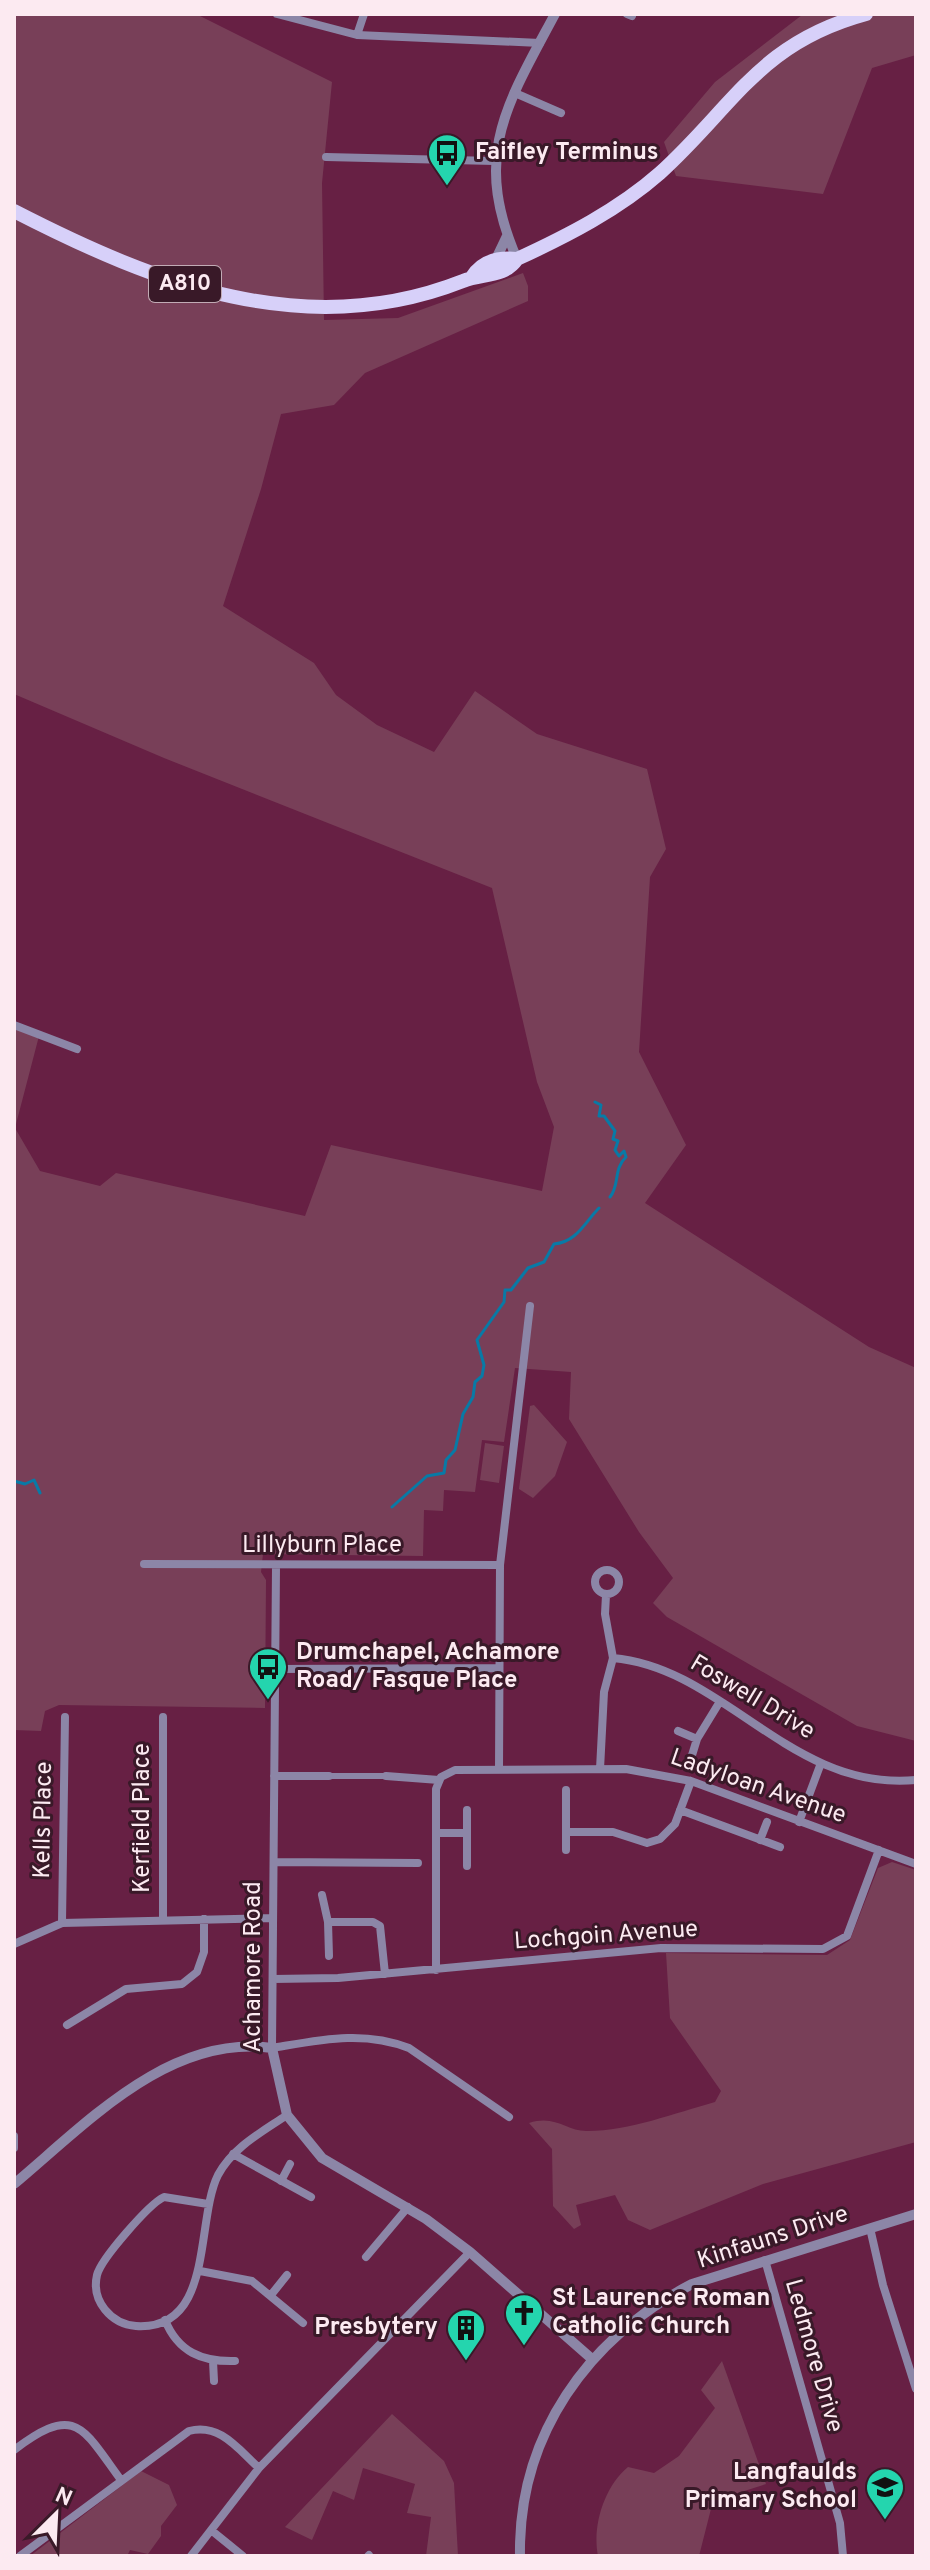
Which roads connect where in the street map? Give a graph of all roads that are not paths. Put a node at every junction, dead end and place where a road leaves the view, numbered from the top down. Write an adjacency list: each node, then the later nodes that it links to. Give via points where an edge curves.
1 (277, 14): 5 (street)
2 (364, 14): 5 (street)
3 (555, 14): 6 (street)
4 (866, 14): 14 (main road, A810, via 810,34 784,51 750,77 642,187 575,231)
5 (357, 35): 6 (street)
6 (540, 43): 7 (street)
7 (515, 93): 8 (street); 10 (street)
8 (561, 113)
9 (326, 157): 10 (street)
10 (494, 161): 12 (street)
11 (14, 211): 15 (main road, A810, via 163,277 263,304 368,306)
12 (507, 236): 13 (street); 14 (street)
13 (496, 259): 14 (main road, A810); 15 (main road, A810, via 478,266)
14 (517, 259): 15 (main road, A810, via 512,267 485,278)
15 (472, 277)
16 (14, 1025): 17 (street)
17 (77, 1049)
18 (530, 1306): 20 (street)
19 (144, 1564): 21 (street, Lillyburn Place)
20 (500, 1565): 21 (street, Lillyburn Place); 24 (street)
21 (276, 1567): 25 (street, Achamore Road)
22 (606, 1595): 23 (street)
23 (613, 1658): 26 (street, Foswell Drive, via 661,1668); 34 (street, via 604,1692)
24 (498, 1668): 25 (street); 33 (street)
25 (275, 1669): 35 (street, Achamore Road)
26 (719, 1703): 30 (street); 31 (street, Foswell Drive)
27 (65, 1717): 62 (street, Kells Place)
28 (163, 1717): 59 (street, Kerfield Place)
29 (678, 1731): 30 (street)
30 (697, 1739): 32 (street)
31 (821, 1763): 39 (street, Foswell Drive, via 868,1777); 45 (street)
32 (689, 1765)
33 (499, 1768): 34 (street, Ladyloan Avenue); 38 (street, Ladyloan Avenue, via 455,1770)
34 (600, 1769): 40 (street, Ladyloan Avenue, via 646,1771)
35 (274, 1776): 36 (street); 53 (street, Achamore Road)
36 (329, 1776): 37 (street)
37 (386, 1776): 38 (street, Ladyloan Avenue)
38 (440, 1779): 47 (street)
39 (916, 1780)
40 (691, 1781): 43 (street); 45 (street, Ladyloan Avenue)
41 (566, 1790): 46 (street)
42 (467, 1810): 48 (street)
43 (680, 1810): 46 (street, via 666,1836 647,1843 613,1832); 49 (street)
44 (767, 1822): 49 (street)
45 (799, 1822): 52 (street, Ladyloan Avenue)
46 (566, 1832): 51 (street)
47 (436, 1833): 48 (street); 65 (street)
48 (467, 1833): 56 (street)
49 (760, 1840): 50 (street)
50 (780, 1847)
51 (566, 1850)
52 (879, 1850): 55 (street, Ladyloan Avenue); 65 (street, Lochgoin Avenue, via 851,1928 833,1947 661,1948)
53 (274, 1862): 54 (street); 58 (street, Achamore Road)
54 (418, 1863)
55 (916, 1864)
56 (467, 1866)
57 (322, 1895): 61 (street)
58 (273, 1918): 60 (street); 67 (street, Achamore Road)
59 (163, 1919): 60 (street); 62 (street)
60 (204, 1919): 68 (street, via 204,1952 197,1972 182,1984 126,1989)
61 (328, 1922): 64 (street); 66 (street, via 377,1923 382,1929)
62 (62, 1923): 63 (street)
63 (14, 1944)
64 (329, 1956)
65 (436, 1970): 66 (street, Lochgoin Avenue)
66 (385, 1974): 67 (street, Lochgoin Avenue)
67 (273, 1979): 69 (street, Achamore Road)
68 (67, 2025)
69 (272, 2048): 70 (street, Achamore Road); 71 (street, via 337,2037 392,2042 409,2048); 77 (street, via 220,2047 169,2065 106,2107)
70 (287, 2115): 74 (street); 80 (street, Achamore Road, via 322,2158)
71 (509, 2117)
72 (14, 2136): 73 (street)
73 (14, 2148)
74 (233, 2154): 76 (street); 79 (street)
75 (290, 2164): 76 (street)
76 (281, 2181): 78 (street)
77 (14, 2184)
78 (311, 2197)
79 (208, 2204): 86 (street); 89 (street, via 160,2199 98,2273 100,2303 111,2317 141,2326)
80 (408, 2207): 83 (street, Achamore Road); 84 (street)
81 (916, 2214): 82 (street, Kinfauns Drive)
82 (870, 2228): 85 (street, Kinfauns Drive); 95 (street)
83 (470, 2252): 91 (street, Achamore Road); 97 (street)
84 (366, 2257)
85 (765, 2260): 91 (street, Kinfauns Drive, via 665,2298); 104 (street, Ledmore Drive, via 840,2523)
86 (200, 2271): 88 (street, via 247,2279); 89 (street, via 185,2302)
87 (287, 2275): 88 (street)
88 (271, 2295): 90 (street)
89 (165, 2320): 92 (street, via 184,2348)
90 (303, 2323)
91 (592, 2359): 103 (street, Kinfauns Drive, via 566,2392 539,2446 523,2505)
92 (213, 2361): 93 (street); 94 (street)
93 (235, 2361)
94 (214, 2381)
95 (916, 2389)
96 (14, 2450): 98 (street, via 47,2426 71,2425 91,2439)
97 (259, 2468): 98 (street, via 223,2435 199,2428 184,2433); 99 (street)
98 (121, 2480): 100 (street)
99 (211, 2530): 101 (street); 102 (street)
100 (20, 2556)
101 (191, 2556)
102 (243, 2556)
103 (520, 2556)
104 (843, 2556)

